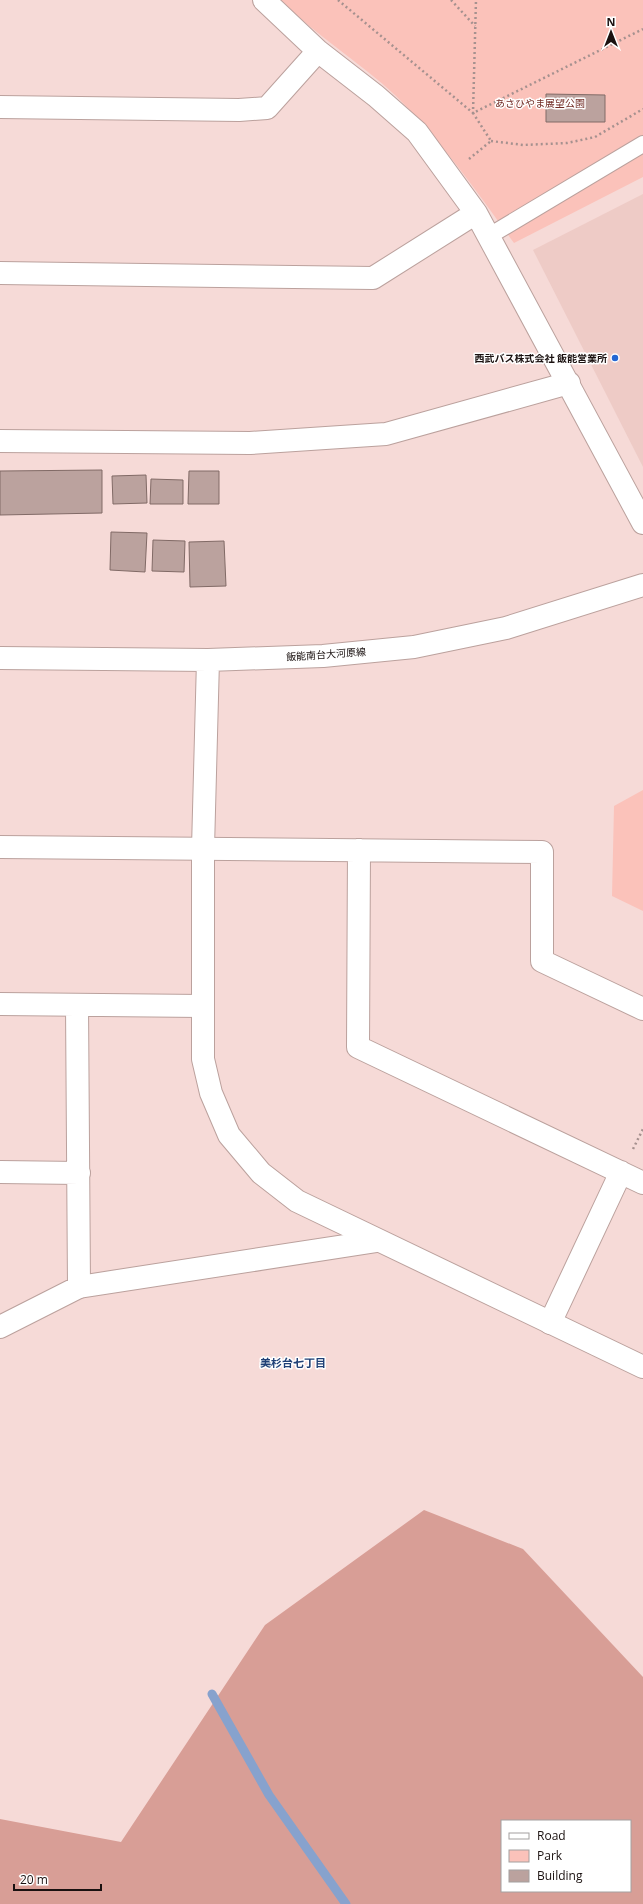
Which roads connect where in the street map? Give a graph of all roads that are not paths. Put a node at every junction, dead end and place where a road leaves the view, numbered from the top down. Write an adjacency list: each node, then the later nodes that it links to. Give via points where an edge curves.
1 (264, 0): 2 (street)
2 (318, 51): 3 (street, via 268,108 239,110); 5 (street, via 417,132)
3 (0, 107)
4 (643, 144): 6 (lane)
5 (476, 213): 6 (street); 7 (street, via 373,278)
6 (489, 236): 8 (street)
7 (0, 273)
8 (569, 383): 9 (street, via 386,434 250,443); 10 (street)
9 (0, 441)
10 (643, 523)
11 (643, 585): 13 (street, 飯能南台大河原線, via 506,628 414,648 323,656)
12 (0, 658): 13 (street, 飯能南台大河原線)
13 (208, 660): 15 (street)
14 (0, 847): 15 (street)
15 (203, 848): 16 (street); 19 (street)
16 (359, 850): 20 (street, via 542,852 542,961); 22 (street, via 358,1047)
17 (0, 1004): 18 (street)
18 (77, 1005): 19 (street); 23 (street)
19 (202, 1006): 25 (street, via 203,1059 211,1093 229,1134 261,1173 297,1201)
20 (643, 1009)
21 (0, 1172): 23 (street)
22 (621, 1172): 24 (street); 27 (street)
23 (79, 1173): 26 (street)
24 (643, 1183)
25 (377, 1241): 26 (street); 27 (street)
26 (79, 1287): 28 (street)
27 (550, 1323): 29 (street)
28 (0, 1327)
29 (643, 1368)

